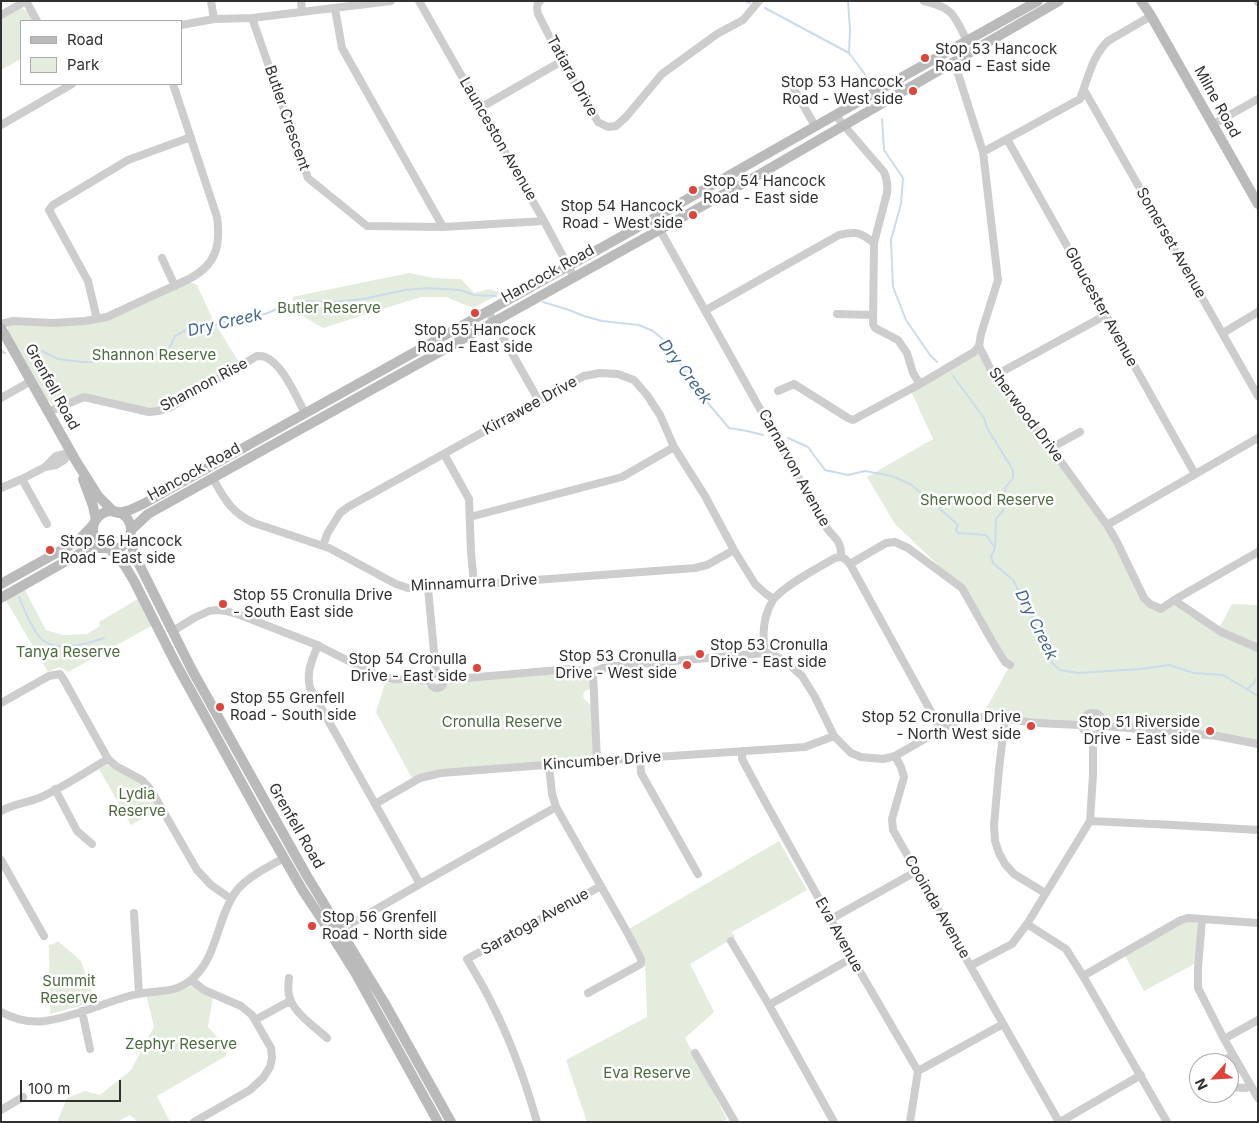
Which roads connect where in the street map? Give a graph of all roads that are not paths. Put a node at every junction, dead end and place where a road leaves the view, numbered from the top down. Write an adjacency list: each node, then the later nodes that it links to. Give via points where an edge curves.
1 (26, 1): 15 (street); 19 (street)
2 (211, 1): 18 (street)
3 (301, 1): 14 (street)
4 (391, 1): 13 (street)
5 (419, 1): 29 (street, Launceston Avenue)
6 (540, 1): 22 (street, Tatiara Drive, via 536,9)
7 (759, 1): 22 (street, Tatiara Drive, via 743,20 717,34 662,74 616,126 608,128 598,122)
8 (924, 1): 21 (street, via 944,7 952,14)
9 (1038, 1): 21 (main road, Hancock Road)
10 (1059, 1): 23 (main road, Hancock Road)
11 (1141, 1): 16 (main road, Milne Road)
12 (1146, 1): 16 (main road, Milne Road)
13 (336, 9): 14 (street); 41 (street, via 342,48)
14 (302, 12): 17 (street)
15 (1, 15)
16 (1151, 15): 27 (street, via 1102,46); 33 (main road, Milne Road)
17 (252, 18): 18 (street); 41 (street, Butler Crescent, via 308,178 367,226)
18 (214, 19): 20 (street)
19 (36, 20)
20 (182, 25)
21 (966, 41): 30 (main road, Hancock Road)
22 (562, 61): 29 (street)
23 (954, 61): 32 (main road, Hancock Road); 37 (street)
24 (70, 85): 31 (street)
25 (173, 85): 35 (street)
26 (794, 90): 34 (street)
27 (1084, 90): 36 (street, via 1080,100); 58 (street, Somerset Avenue)
28 (1258, 99): 33 (street)
29 (480, 108): 40 (street, Launceston Avenue)
30 (835, 115): 32 (street); 34 (main road, Hancock Road)
31 (1, 125)
32 (844, 125): 42 (main road, Hancock Road); 43 (street, via 884,172 888,185)
33 (1212, 125): 38 (main road, Milne Road)
34 (815, 126): 39 (main road, Hancock Road)
35 (191, 138): 47 (street, via 217,217 216,251 200,274); 54 (street, via 128,160 49,210 88,281)
36 (1006, 139): 37 (street); 52 (street, Gloucester Avenue)
37 (983, 152): 59 (street, via 998,280)
38 (1258, 204)
39 (654, 218): 42 (main road); 45 (main road, Hancock Road)
40 (544, 221): 41 (street, Butler Crescent); 45 (street, Launceston Avenue)
41 (443, 227)
42 (660, 230): 46 (main road, Hancock Road); 48 (street, Carnarvon Avenue)
43 (874, 243): 48 (street, via 862,233 839,235); 53 (street)
44 (162, 258): 47 (street)
45 (568, 266): 46 (street, Launceston Avenue); 49 (main road, Hancock Road)
46 (574, 277): 55 (main road, Hancock Road)
47 (175, 286): 54 (street)
48 (706, 310): 89 (street, Carnarvon Avenue, via 826,527 840,544)
49 (488, 311): 55 (street); 68 (main road, Hancock Road)
50 (1258, 312): 58 (street)
51 (837, 314): 53 (street)
52 (1106, 315): 60 (street); 75 (street, Gloucester Avenue)
53 (874, 316): 62 (street, via 876,328 903,346)
54 (97, 319): 56 (street)
55 (494, 322): 66 (street); 77 (main road, Hancock Road)
56 (1, 324)
57 (1, 328): 61 (main road, Grenfell Road)
58 (1223, 333): 64 (street, Somerset Avenue)
59 (979, 346): 60 (street, Sherwood Drive); 62 (street)
60 (994, 376): 72 (street, Sherwood Drive)
61 (31, 381): 65 (street); 67 (main road, Grenfell Road)
62 (920, 384): 63 (street, via 854,420 794,384)
63 (778, 391)
64 (1258, 396)
65 (1, 398)
66 (539, 401): 71 (street, Kirrawee Drive, via 584,376 618,374 634,380 647,395); 73 (street, Kirrawee Drive)
67 (48, 412): 68 (street, Shannon Rise, via 84,396 159,412 257,356 276,365); 74 (main road, Grenfell Road)
68 (305, 413): 79 (main road, Hancock Road, via 143,504)
69 (1080, 432): 72 (street)
70 (1258, 438): 75 (street)
71 (674, 447): 80 (street, via 622,477); 87 (street, Kirrawee Drive)
72 (1050, 448): 83 (street, Sherwood Drive)
73 (444, 454): 80 (street, via 469,499); 85 (street, Kirrawee Drive, via 340,513)
74 (73, 457): 76 (street); 79 (main road, Grenfell Road, via 98,496); 81 (main road, Grenfell Road, via 93,506)
75 (1195, 474): 83 (street)
76 (22, 479): 78 (street); 82 (street)
77 (213, 479): 84 (main road, Hancock Road, via 148,514); 85 (street, Minnamurra Drive, via 230,506 244,518)
78 (1, 488)
79 (116, 512): 81 (main road, via 104,514); 84 (main road, via 127,519)
80 (470, 517): 92 (street)
81 (95, 522): 86 (main road, via 95,539); 91 (main road, via 78,541)
82 (47, 524)
83 (1107, 525): 96 (street, Sherwood Drive, via 1144,598 1162,609)
84 (130, 533): 86 (main road, via 122,546); 97 (main road, Grenfell Road, via 134,554)
85 (323, 546): 93 (street, Minnamurra Drive, via 396,584)
86 (108, 549): 94 (main road, via 84,552); 98 (main road, Grenfell Road, via 134,580)
87 (734, 550): 92 (street, Minnamurra Drive, via 695,568); 95 (street, Kirrawee Drive, via 755,584)
88 (1258, 552): 96 (street)
89 (841, 557): 90 (street); 95 (street, via 800,579)
90 (850, 564): 102 (street, via 886,543 895,542 908,548 962,588 996,648); 111 (street)
91 (1, 584)
92 (474, 584): 93 (street, Minnamurra Drive)
93 (428, 588): 104 (street)
94 (1, 598)
95 (774, 599): 101 (street, via 763,634)
96 (1174, 600): 100 (street, via 1221,632)
97 (173, 631): 98 (main road); 99 (street, via 201,614 217,610 240,615); 128 (main road, Grenfell Road)
98 (162, 637): 129 (main road, Grenfell Road)
99 (318, 646): 106 (street, via 382,676); 122 (street, via 309,668 310,688)
100 (1258, 648)
101 (765, 653): 103 (street, via 616,666); 112 (street, via 786,662 802,676)
102 (1010, 665)
103 (593, 672): 105 (street, via 570,669); 119 (street)
104 (436, 673): 105 (street); 106 (street)
105 (444, 680): 106 (street, via 438,688)
106 (430, 681)
107 (1, 703): 118 (street, via 49,676 60,674)
108 (1005, 718): 109 (street); 111 (street, via 965,718); 135 (street, via 995,841 1005,864 1014,874)
109 (1082, 725): 110 (street, via 1084,717 1092,713 1100,715); 113 (street, via 1087,734)
110 (1105, 726): 113 (street, via 1102,732); 114 (street, via 1216,736)
111 (941, 730): 116 (street)
112 (834, 736): 115 (street, Kincumber Drive, via 804,747); 116 (street, via 851,752 861,756 884,759)
113 (1093, 736): 125 (street)
114 (1258, 744)
115 (742, 752): 117 (street, Kincumber Drive); 138 (street, Eva Avenue, via 742,759)
116 (895, 756): 131 (street, Cooinda Avenue, via 904,777 892,819 893,830)
117 (640, 758): 119 (street, Kincumber Drive); 132 (street, via 641,773)
118 (108, 759): 121 (street); 136 (street, via 142,780 151,790 198,870 211,885)
119 (597, 761): 120 (street, Kincumber Drive)
120 (549, 765): 122 (street, Kincumber Drive, via 433,775 420,778); 123 (street)
121 (56, 789): 124 (street); 127 (street, via 77,831)
122 (376, 804): 133 (street)
123 (556, 807): 133 (street); 134 (street)
124 (1, 811)
125 (1090, 821): 126 (street); 135 (street)
126 (1258, 830)
127 (92, 844)
128 (294, 853): 129 (main road); 142 (main road, Grenfell Road)
129 (284, 858): 136 (street, via 245,882); 173 (main road, Grenfell Road, via 356,974)
130 (1, 860): 143 (street)
131 (917, 871): 138 (street); 146 (street, Cooinda Avenue)
132 (698, 874)
133 (420, 884): 142 (street)
134 (601, 886): 151 (street, via 638,952 641,964); 175 (street, Saratoga Avenue, via 467,959 489,997 511,1048)
135 (1045, 893): 141 (street)
136 (231, 899): 149 (street, via 204,966)
137 (134, 913): 150 (street)
138 (831, 919): 145 (street, Eva Avenue)
139 (1202, 919): 140 (street); 147 (street, via 1181,920); 160 (street, via 1198,988)
140 (1258, 923)
141 (1027, 924): 146 (street, via 1012,944); 147 (street, via 1066,950)
142 (340, 930): 174 (main road, Grenfell Road)
143 (44, 936)
144 (731, 942): 153 (street)
145 (852, 958): 153 (street); 165 (street, Eva Avenue)
146 (970, 966): 158 (street, Cooinda Avenue)
147 (1083, 976): 166 (street)
148 (289, 978): 152 (street)
149 (191, 980): 150 (street, via 168,990); 156 (street, via 204,990 241,1006)
150 (139, 993): 154 (street)
151 (588, 993)
152 (290, 1001): 156 (street); 159 (street)
153 (769, 1005): 177 (street)
154 (82, 1011): 155 (street, via 44,1021 12,1018); 161 (street)
155 (1, 1012)
156 (255, 1020): 172 (street, via 271,1048 270,1067 250,1090)
157 (1258, 1020): 160 (street)
158 (1004, 1024): 165 (street); 179 (street, Cooinda Avenue)
159 (327, 1038)
160 (1224, 1039): 163 (street)
161 (90, 1049)
162 (695, 1053): 176 (street)
163 (1232, 1053)
164 (1239, 1066): 167 (street)
165 (918, 1071): 178 (street)
166 (1140, 1075): 179 (street); 180 (street)
167 (1250, 1086): 168 (street); 170 (street)
168 (1239, 1088)
169 (23, 1097): 171 (street)
170 (1258, 1098)
171 (1, 1110)
172 (194, 1122)
173 (438, 1122)
174 (451, 1122)
175 (537, 1122)
176 (735, 1122)
177 (834, 1122)
178 (910, 1122)
179 (1060, 1122)
180 (1167, 1122)

